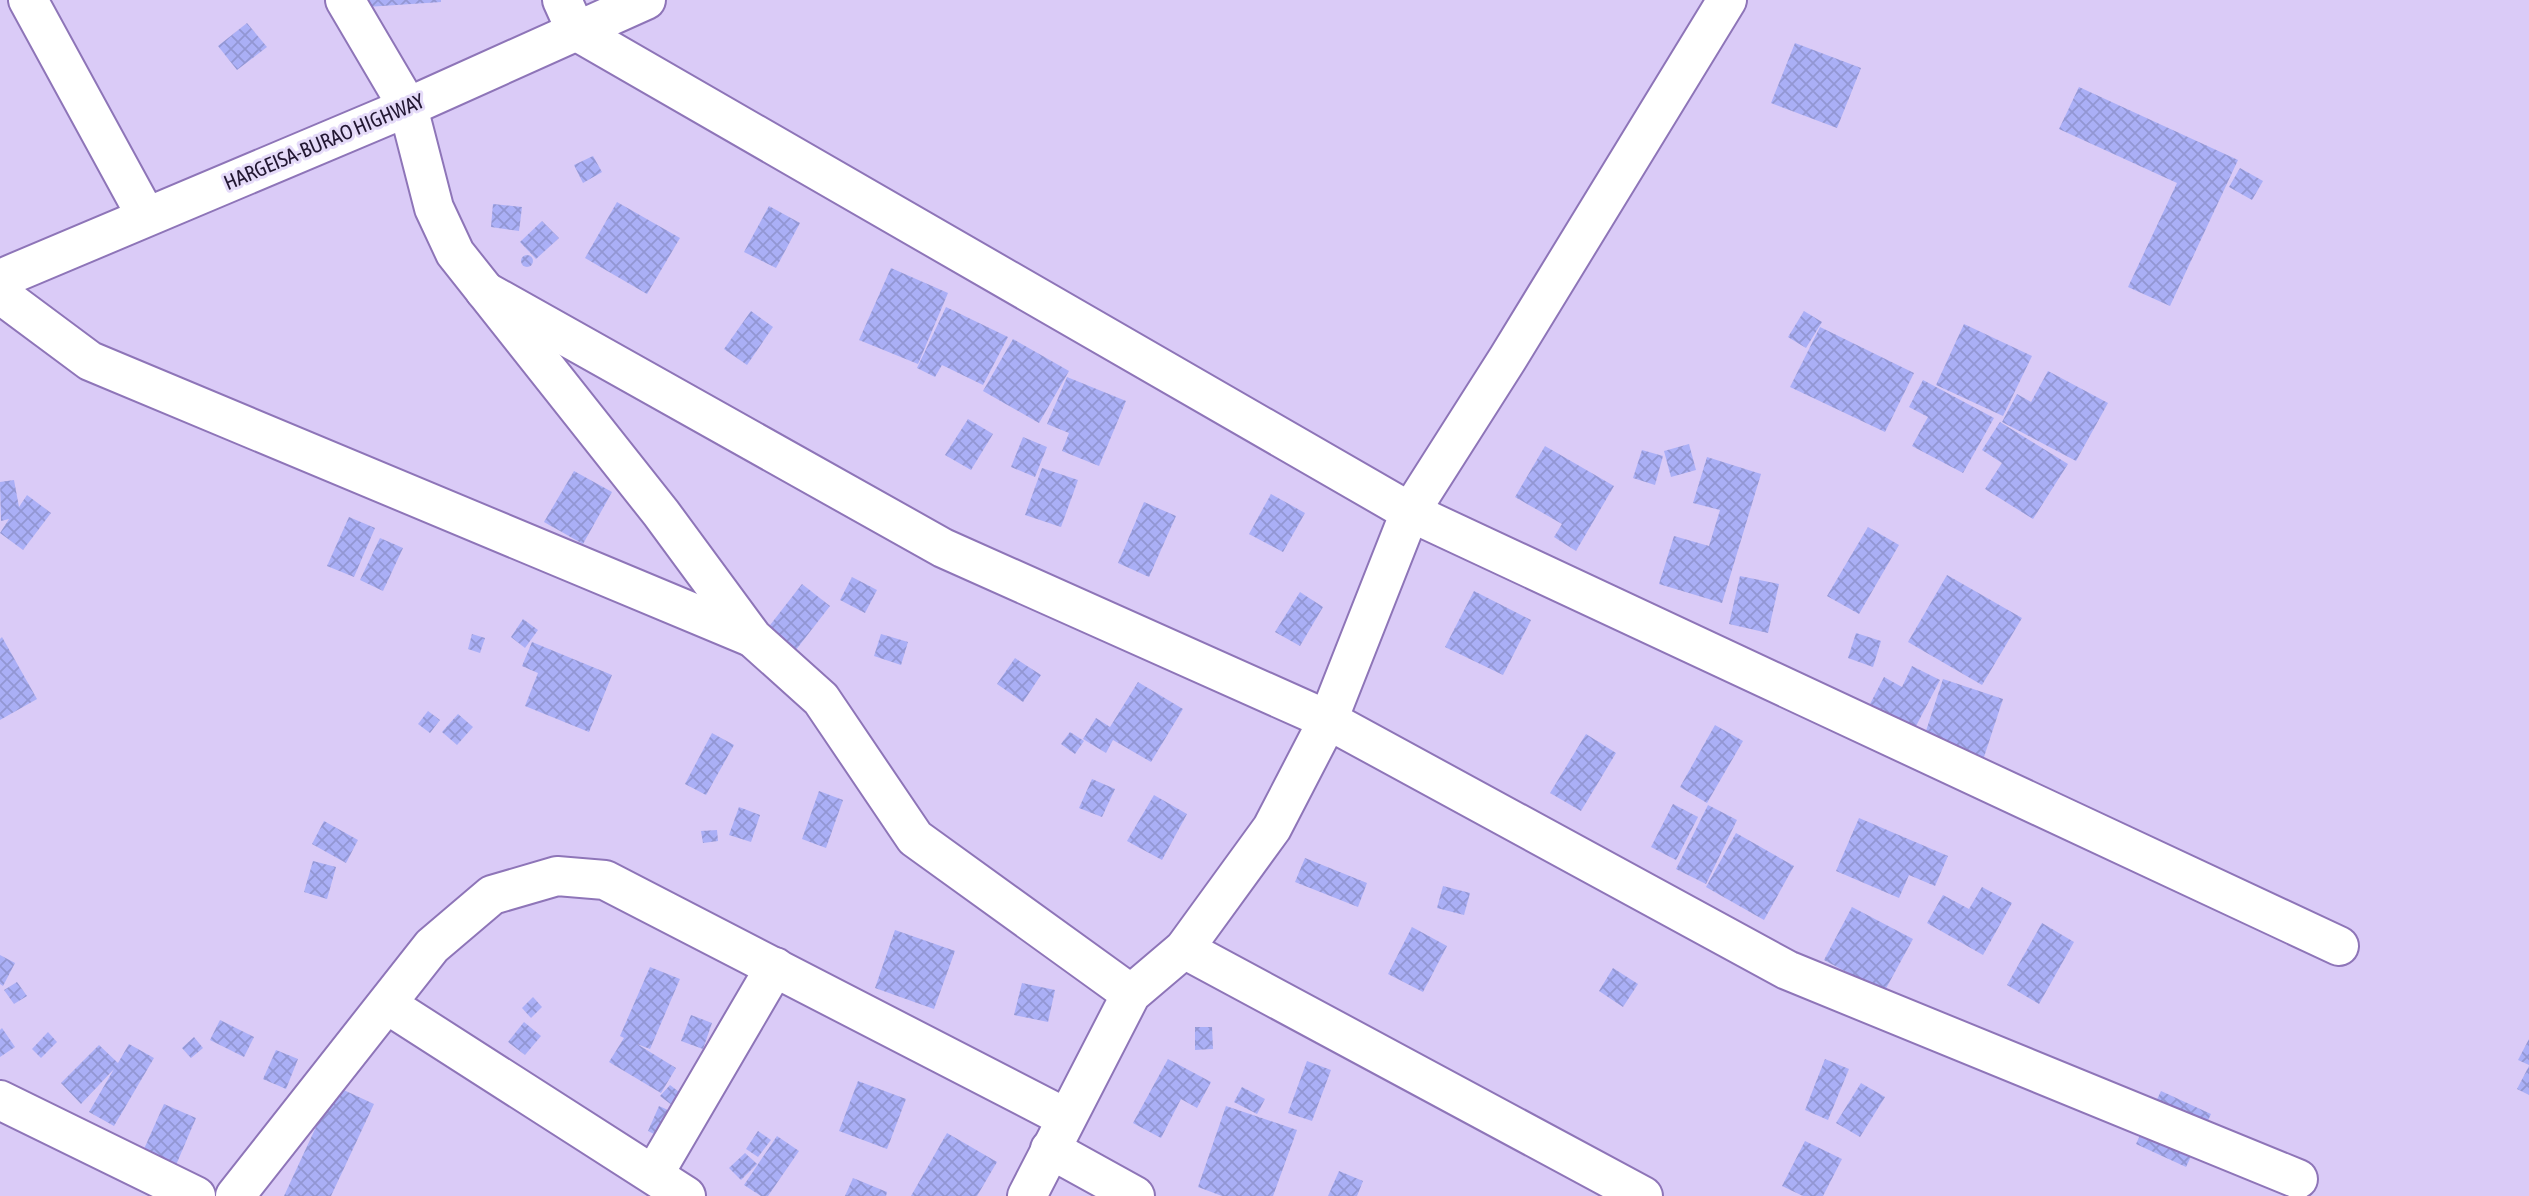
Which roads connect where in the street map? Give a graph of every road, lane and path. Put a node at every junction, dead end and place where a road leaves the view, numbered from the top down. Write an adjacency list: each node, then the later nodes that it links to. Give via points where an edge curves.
1 (28, 0): 7 (main road)
2 (345, 0): 6 (main road)
3 (646, 0): 5 (main road, HARGEISA-BURAO HIGHWAY)
4 (1727, 0): 11 (main road)
5 (569, 16): 6 (main road, HARGEISA-BURAO HIGHWAY); 11 (main road)
6 (408, 107): 7 (main road, HARGEISA-BURAO HIGHWAY); 9 (main road, via 434,208 455,253)
7 (146, 216): 8 (main road, HARGEISA-BURAO HIGHWAY)
8 (0, 279)
9 (485, 291): 12 (main road, via 661,513); 13 (main road, via 943,548)
10 (0, 294): 12 (main road, via 90,361)
11 (1410, 512): 13 (main road); 14 (main road)
12 (753, 638): 17 (main road, via 821,699 915,838)
13 (1328, 720): 15 (main road, via 1272,828); 22 (main road, via 1787,970)
14 (2339, 946)
15 (1184, 949): 17 (main road); 28 (main road)
16 (775, 967): 18 (main road, via 605,880 557,876 492,895 432,946); 20 (main road); 21 (main road)
17 (1130, 994): 20 (main road)
18 (387, 1005): 21 (main road); 24 (main road)
19 (0, 1100): 23 (main road)
20 (1058, 1133): 26 (main road); 27 (main road)
21 (654, 1174): 25 (main road)
22 (2298, 1179)
23 (196, 1196)
24 (235, 1196)
25 (686, 1196)
26 (1027, 1196)
27 (1135, 1196)
28 (1643, 1196)

